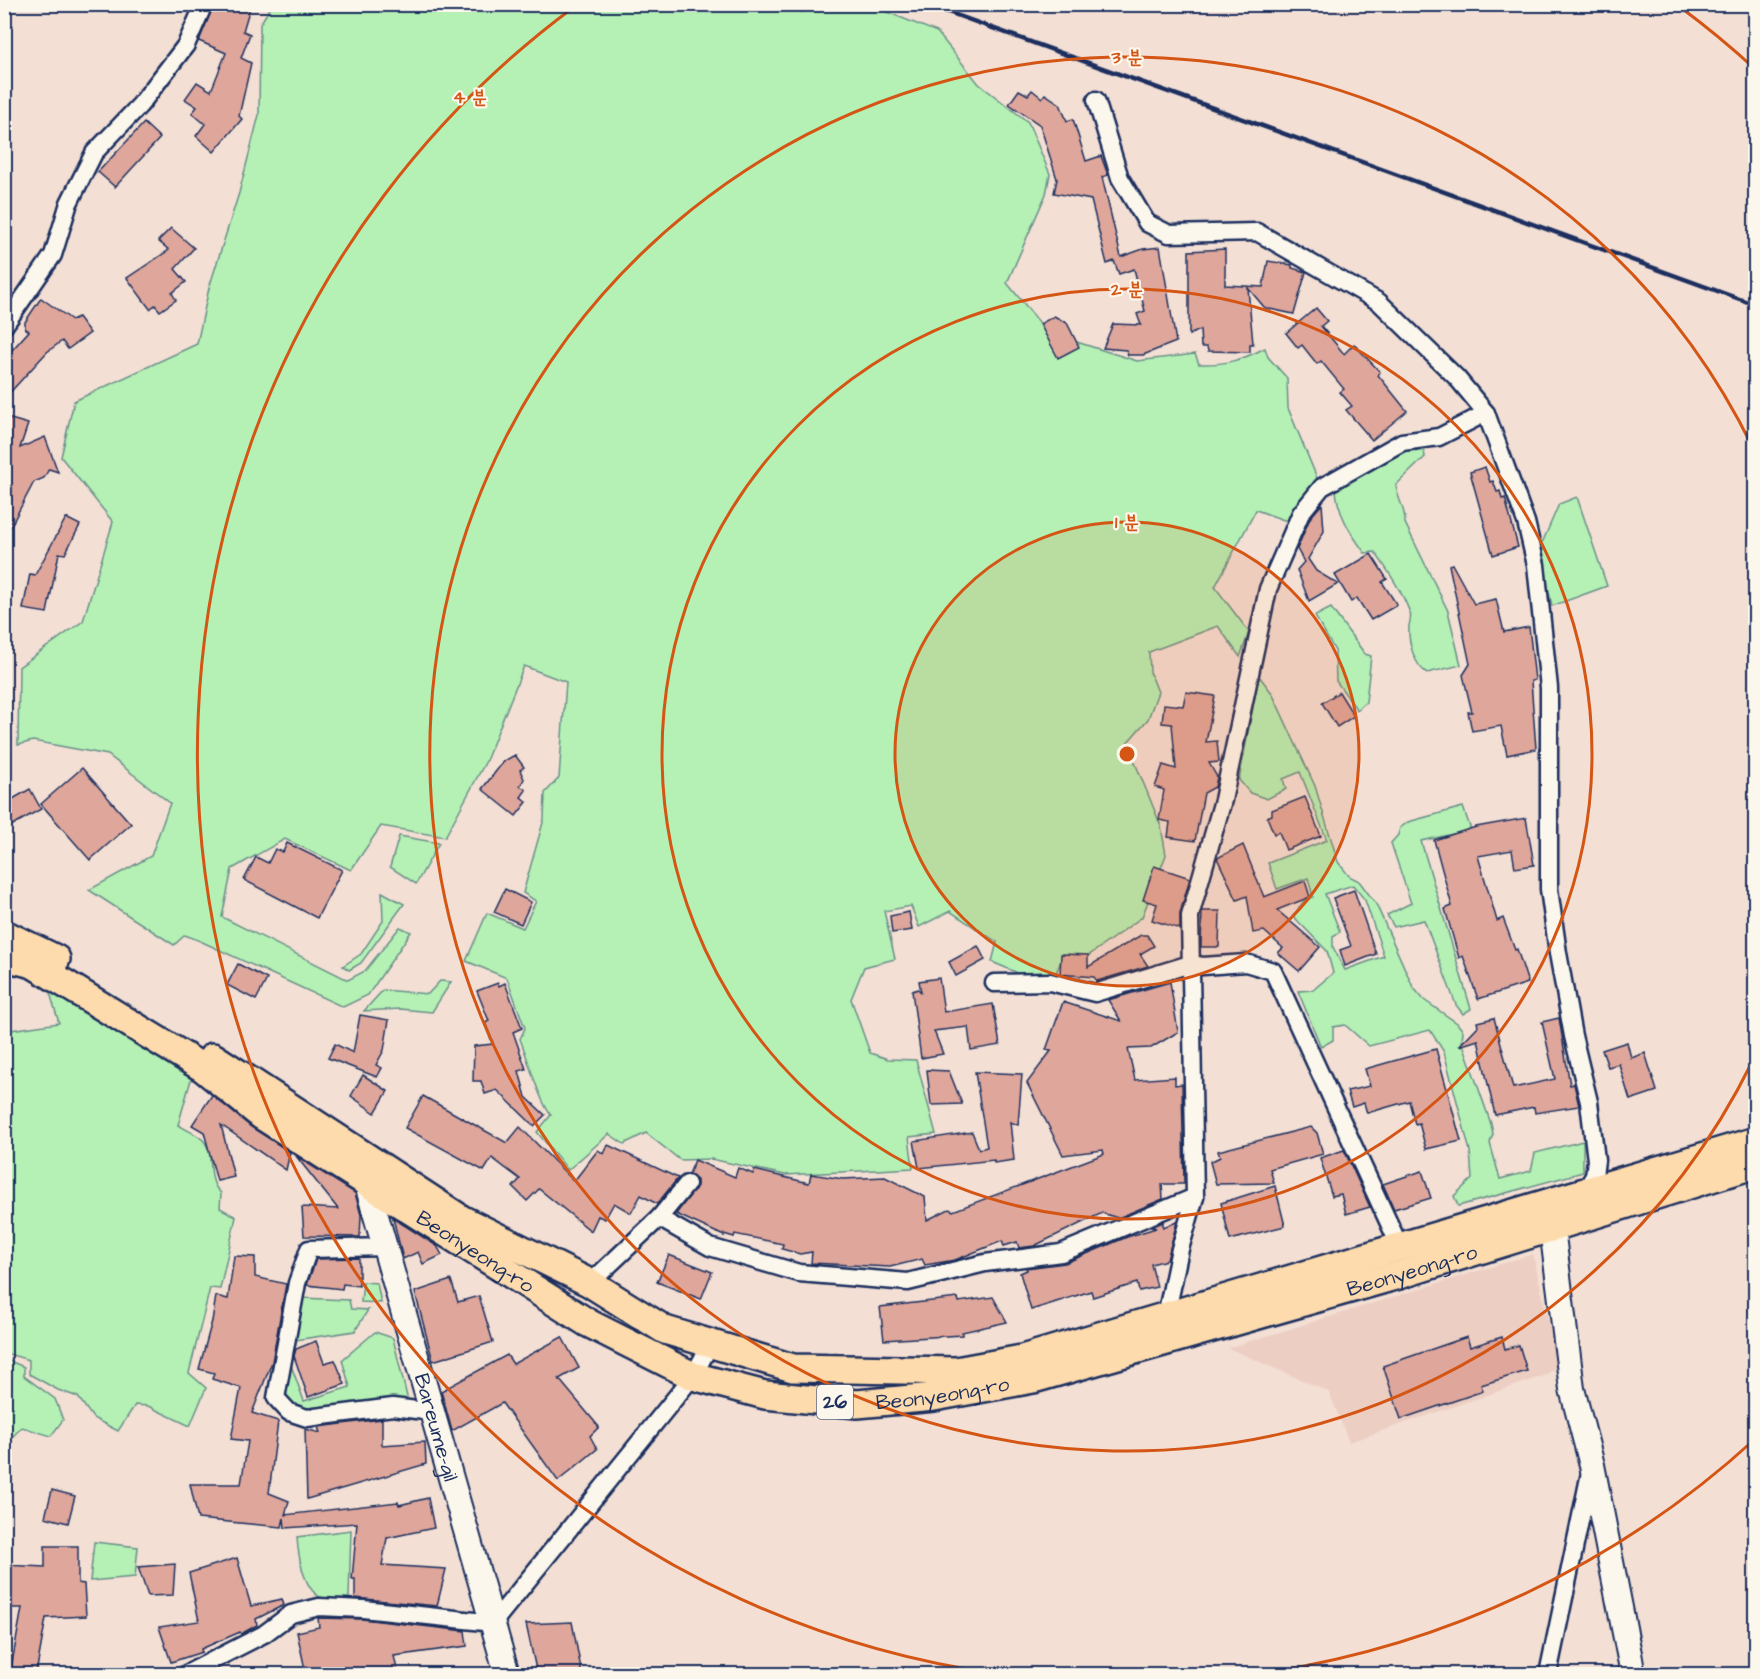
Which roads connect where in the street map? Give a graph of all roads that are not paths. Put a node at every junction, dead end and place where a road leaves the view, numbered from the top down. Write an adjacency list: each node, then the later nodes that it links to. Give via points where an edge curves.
1 (204, 4): 3 (street, via 186,45 140,105 94,153 69,203 53,255)
2 (1096, 100): 4 (street, via 1120,178 1147,223 1169,234 1257,232 1378,302 1457,378)
3 (4, 326)
4 (1486, 413): 7 (street, via 1439,437 1402,442 1322,487 1300,513 1268,589 1223,800 1190,916); 13 (street, via 1526,522 1536,565 1550,688 1549,889 1573,1036 1589,1102 1596,1160 1594,1176)
5 (4, 934): 19 (main road, Beonyeong-ro / 26, via 62,962 143,1012 461,1219)
6 (4, 957): 11 (main road, Beonyeong-ro / 26, via 33,964 203,1068 261,1115)
7 (1190, 964): 8 (street, via 1095,993 1050,982); 14 (street); 17 (street, via 1246,963 1273,971)
8 (994, 983)
9 (1755, 1141): 13 (main road, Beonyeong-ro / 26)
10 (1755, 1164): 16 (main road, Beonyeong-ro / 26)
11 (366, 1181): 18 (street, Bareume-gil); 22 (main road, Beonyeong-ro / 26, via 588,1323)
12 (687, 1184): 15 (street)
13 (1584, 1192): 16 (street); 17 (main road, Beonyeong-ro / 26)
14 (1195, 1197): 15 (street, via 1061,1253 985,1263 908,1282 799,1272 710,1247); 20 (street)
15 (659, 1218): 19 (street)
16 (1552, 1228): 22 (main road, Beonyeong-ro / 26, via 1033,1379 934,1397 857,1404 765,1395); 24 (street, via 1572,1389)
17 (1399, 1245): 20 (main road, Beonyeong-ro / 26)
18 (385, 1247): 23 (street, Bareume-gil); 23 (street, via 309,1249 297,1283 276,1398 289,1412 307,1418 393,1407)
19 (590, 1283): 21 (main road, Beonyeong-ro / 26, via 665,1330)
20 (1166, 1316): 21 (main road, Beonyeong-ro / 26, via 1023,1359 956,1371 793,1368)
21 (710, 1345): 22 (street)
22 (693, 1376): 25 (street)
23 (432, 1412): 25 (street, Bareume-gil)
24 (1592, 1465): 28 (street); 29 (street)
25 (493, 1623): 26 (street, via 319,1608 291,1614 264,1634); 27 (street, Bareume-gil)
26 (186, 1674)
27 (507, 1674)
28 (1548, 1674)
29 (1633, 1674)

